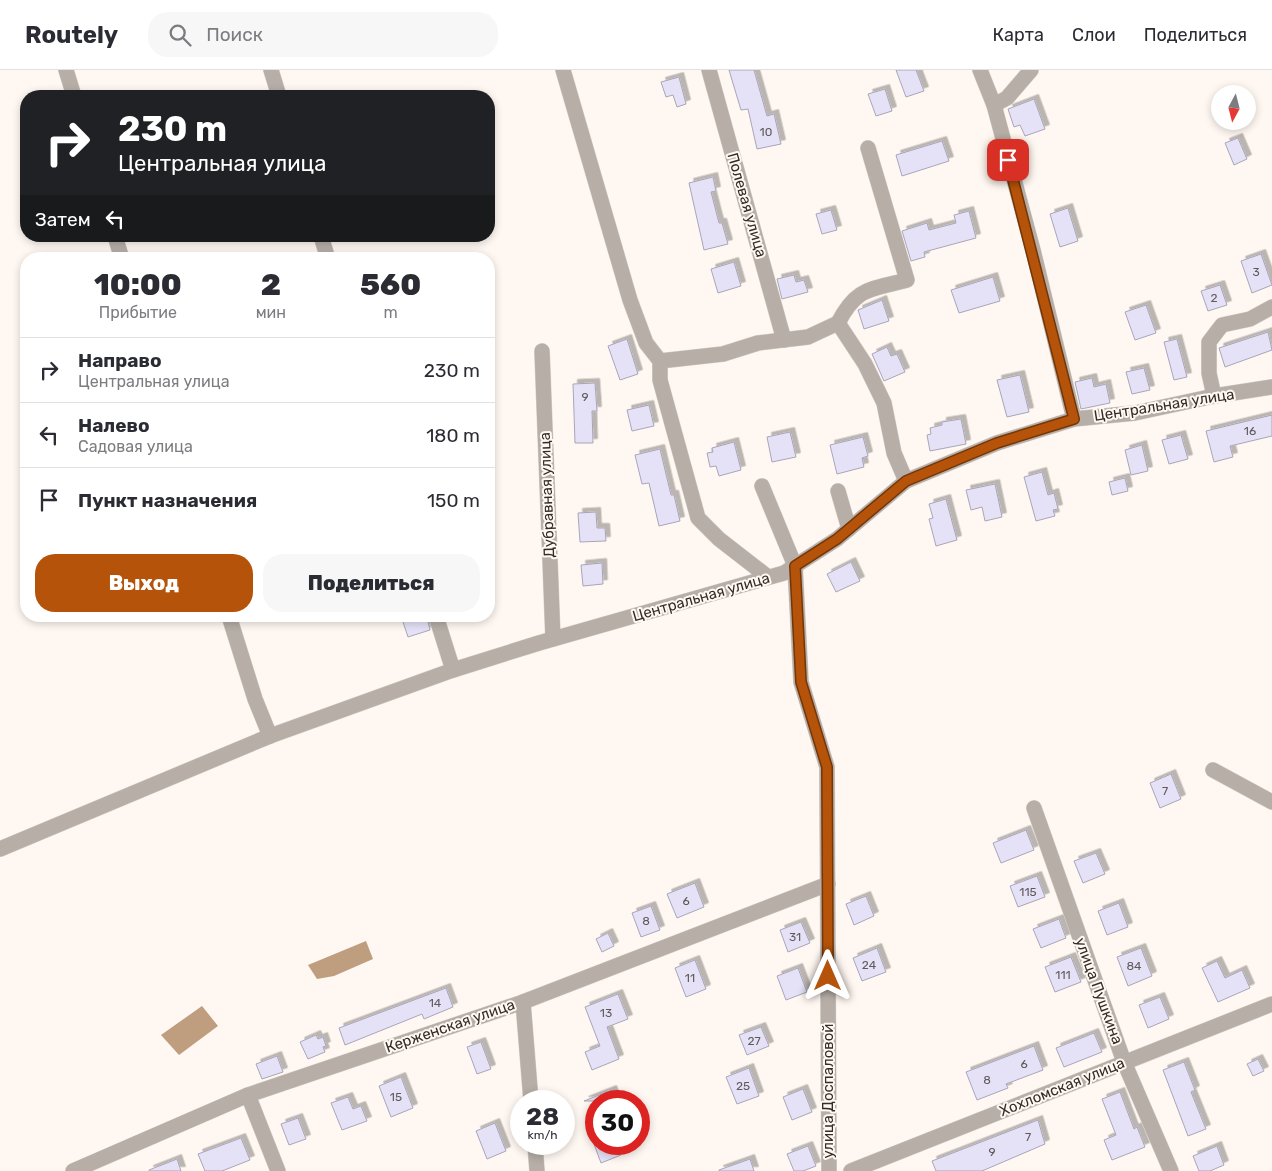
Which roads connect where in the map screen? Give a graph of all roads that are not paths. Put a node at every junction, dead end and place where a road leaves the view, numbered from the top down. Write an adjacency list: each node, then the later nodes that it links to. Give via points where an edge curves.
1 (66, 70): 7 (street)
2 (271, 70): 8 (street)
3 (563, 70): 15 (street, via 630,300 646,343)
4 (709, 70): 13 (street, Полевая улица)
5 (980, 70): 9 (street)
6 (1032, 70): 9 (street, via 1007,98)
7 (72, 90)
8 (277, 90)
9 (994, 105): 18 (street)
10 (868, 148): 12 (street, via 907,280 862,292 848,304)
11 (1272, 307): 17 (street, via 1250,319 1222,326 1209,342 1209,373)
12 (838, 323): 13 (street, via 808,337); 19 (street, via 865,364 884,403 894,453)
13 (784, 340): 15 (street, via 758,343 723,354)
14 (542, 351): 27 (street, Дубравная улица)
15 (660, 361): 24 (street, via 660,380 698,518)
16 (1272, 388): 17 (street, Центральная улица)
17 (1214, 396): 18 (street, Центральная улица, via 1135,413)
18 (1074, 419): 19 (street, Центральная улица, via 997,443)
19 (906, 481): 22 (street, Центральная улица)
20 (762, 486): 23 (street, улица Доспаловой)
21 (838, 490): 22 (street)
22 (849, 529): 23 (street, Центральная улица)
23 (795, 566): 24 (street, Центральная улица); 34 (street, улица Доспаловой, via 801,682 827,767)
24 (768, 578): 27 (street, Центральная улица)
25 (231, 622): 29 (street)
26 (438, 622): 28 (street)
27 (552, 639): 28 (street, Центральная улица)
28 (453, 670): 29 (street, Центральная улица)
29 (270, 736): 33 (street, Центральная улица)
30 (1213, 770): 31 (street)
31 (1272, 802)
32 (1034, 808): 37 (street, улица Пушкина)
33 (0, 849)
34 (828, 884): 35 (street, Керженская улица); 44 (street, улица Доспаловой)
35 (523, 1002): 38 (street); 39 (street, Керженская улица)
36 (1272, 1004): 37 (street, Хохломская улица)
37 (1124, 1062): 45 (street, Хохломская улица); 46 (street, улица Пушкина)
38 (530, 1090)
39 (248, 1094): 41 (street, Керженская улица); 42 (street)
40 (536, 1155): 43 (street)
41 (73, 1171)
42 (278, 1171)
43 (537, 1171)
44 (828, 1171)
45 (851, 1171)
46 (1171, 1171)

